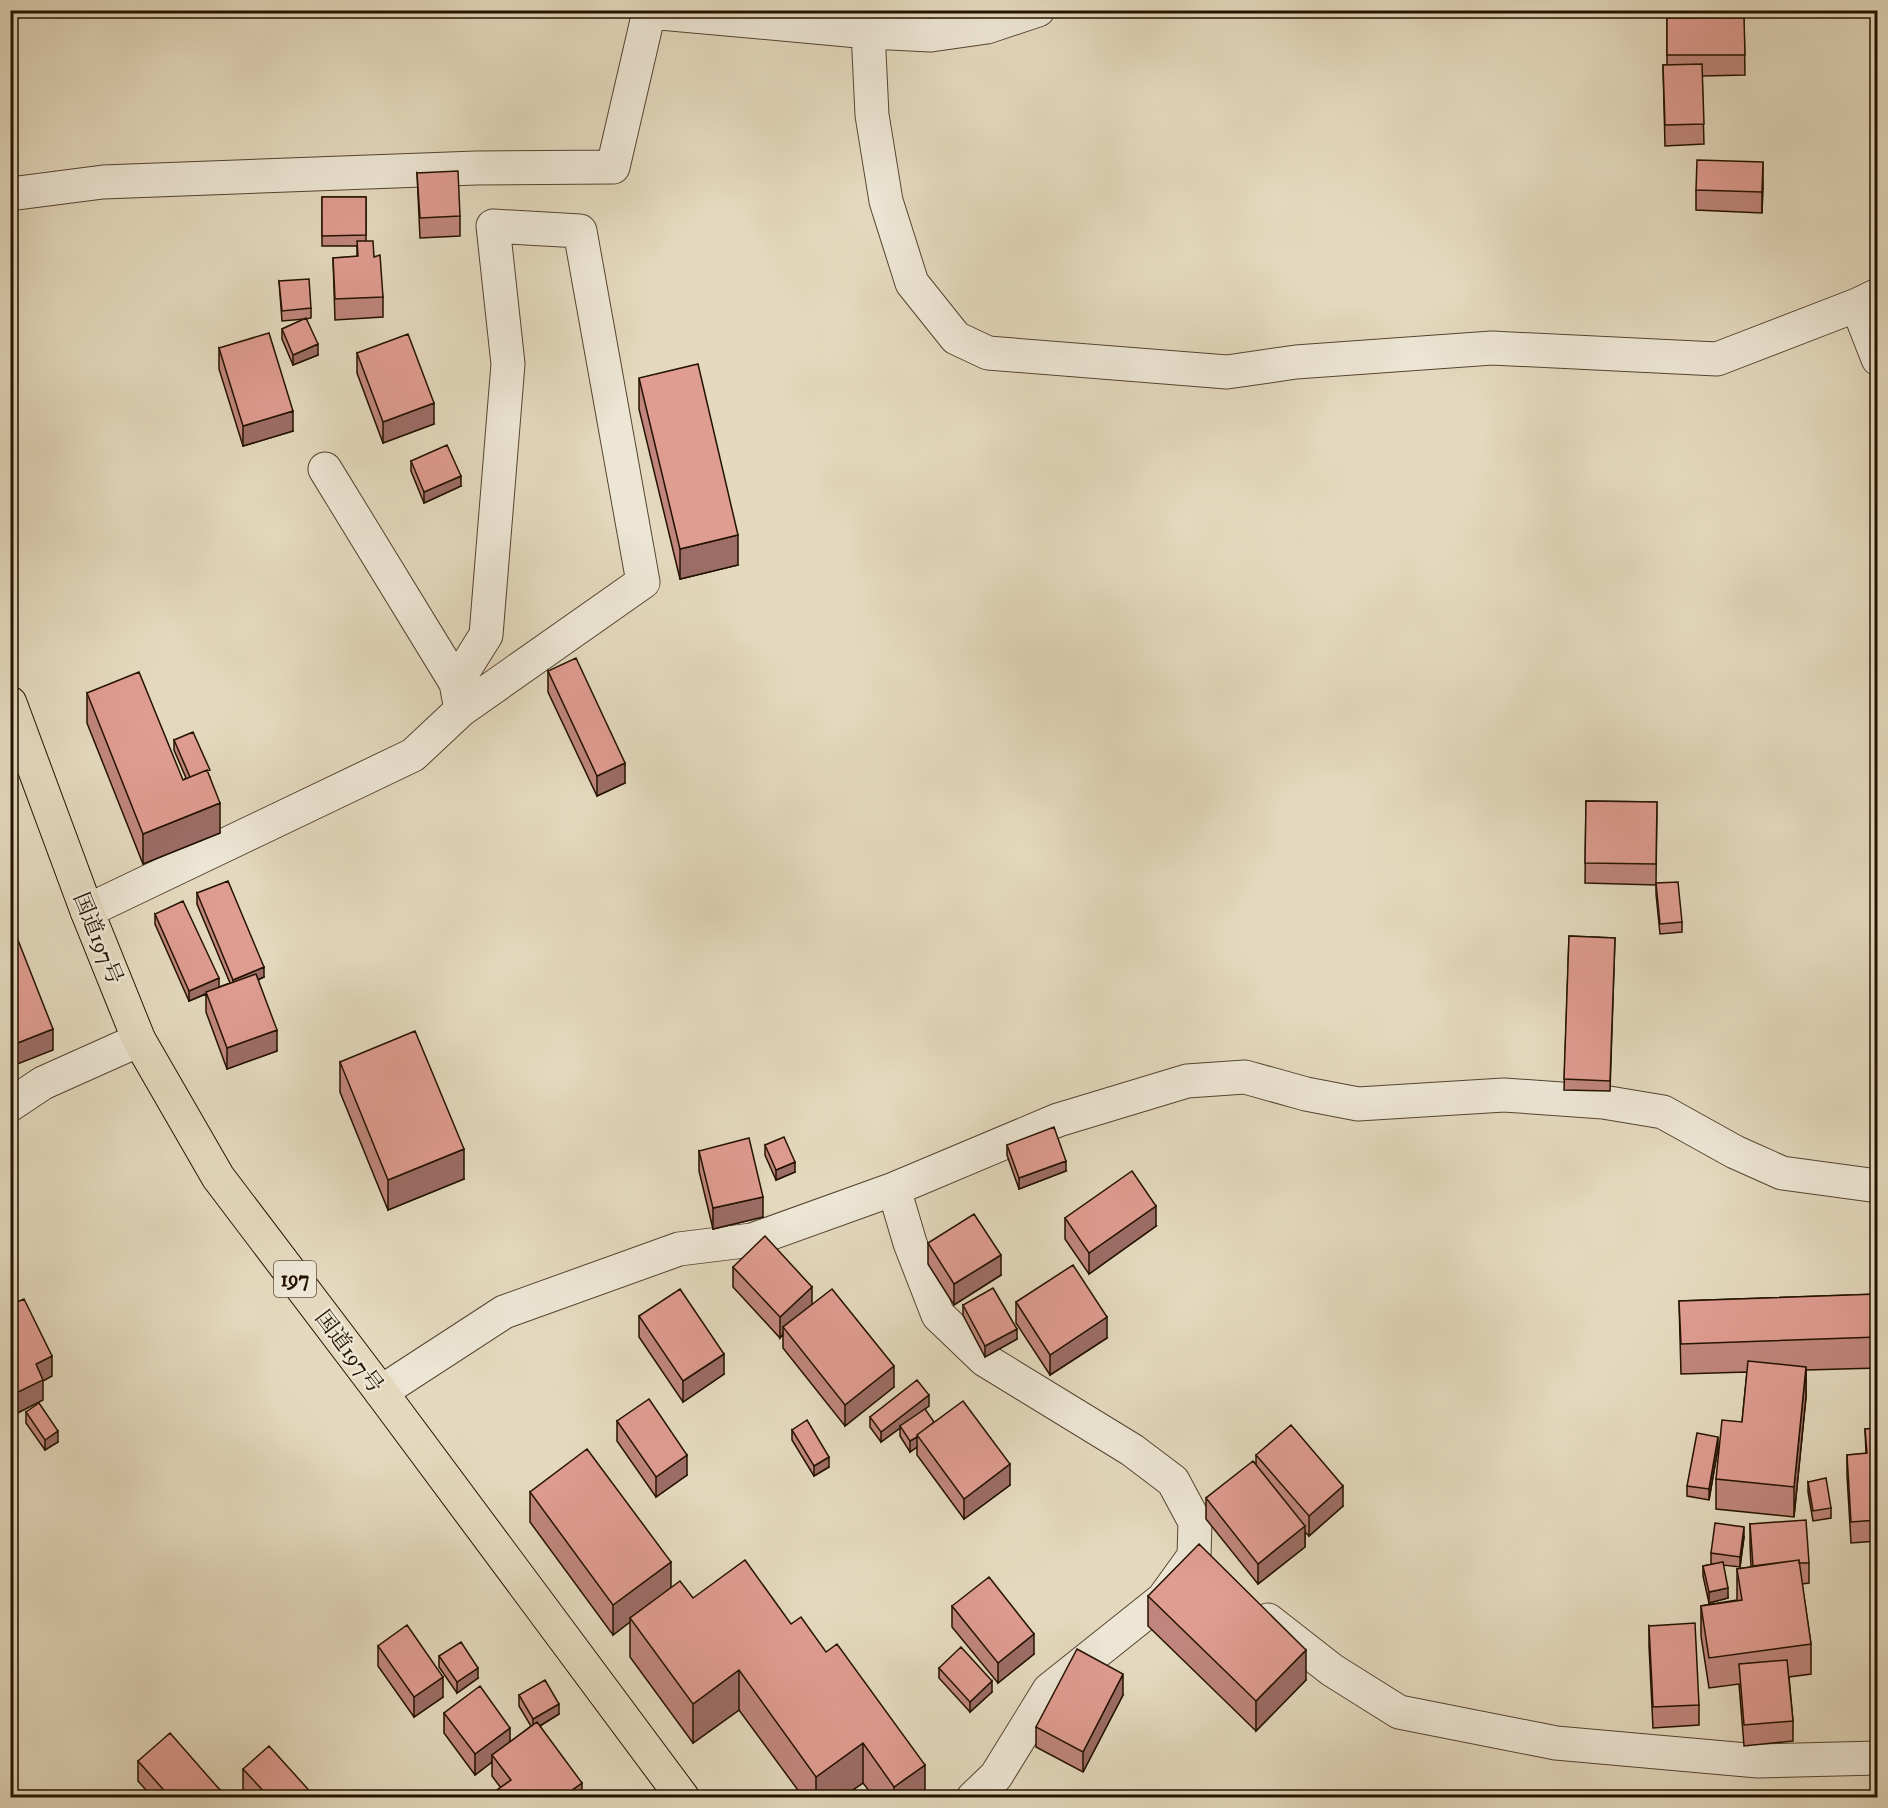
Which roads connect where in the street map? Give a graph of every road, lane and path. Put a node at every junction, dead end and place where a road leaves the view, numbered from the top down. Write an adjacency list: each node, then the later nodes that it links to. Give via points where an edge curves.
1 (1038, 10): 2 (street, via 987,27 931,35)
2 (868, 21): 3 (street, via 649,12 613,167 476,168 103,182); 4 (street, via 872,115 886,201 912,283 956,338 988,353 1227,372 1296,362 1492,348 1717,359)
3 (10, 194)
4 (1867, 300): 5 (street)
5 (1878, 359)
6 (325, 469): 7 (street)
7 (458, 697): 7 (street, via 643,582 580,231 492,226 508,364 486,635); 9 (street, via 413,755)
8 (10, 703): 9 (highway, 国道197号 / 197)
9 (87, 910): 10 (highway, 国道197号 / 197)
10 (139, 1040): 11 (street, via 44,1083); 14 (highway, 国道197号 / 197, via 218,1177)
11 (10, 1105)
12 (1878, 1186): 13 (street, via 1782,1173 1663,1112 1603,1102 1504,1095 1358,1104 1245,1077 1187,1081 1058,1120)
13 (894, 1189): 14 (street, via 752,1240 679,1249 504,1312); 18 (street, via 938,1315 985,1360 1132,1450 1173,1481 1195,1522 1203,1566 1049,1690 996,1776)
14 (381, 1392): 17 (highway, 国道197号 / 197)
15 (1250, 1605): 16 (street, via 1332,1670 1399,1712 1556,1743 1758,1761)
16 (1878, 1758)
17 (683, 1797)
18 (972, 1797)

